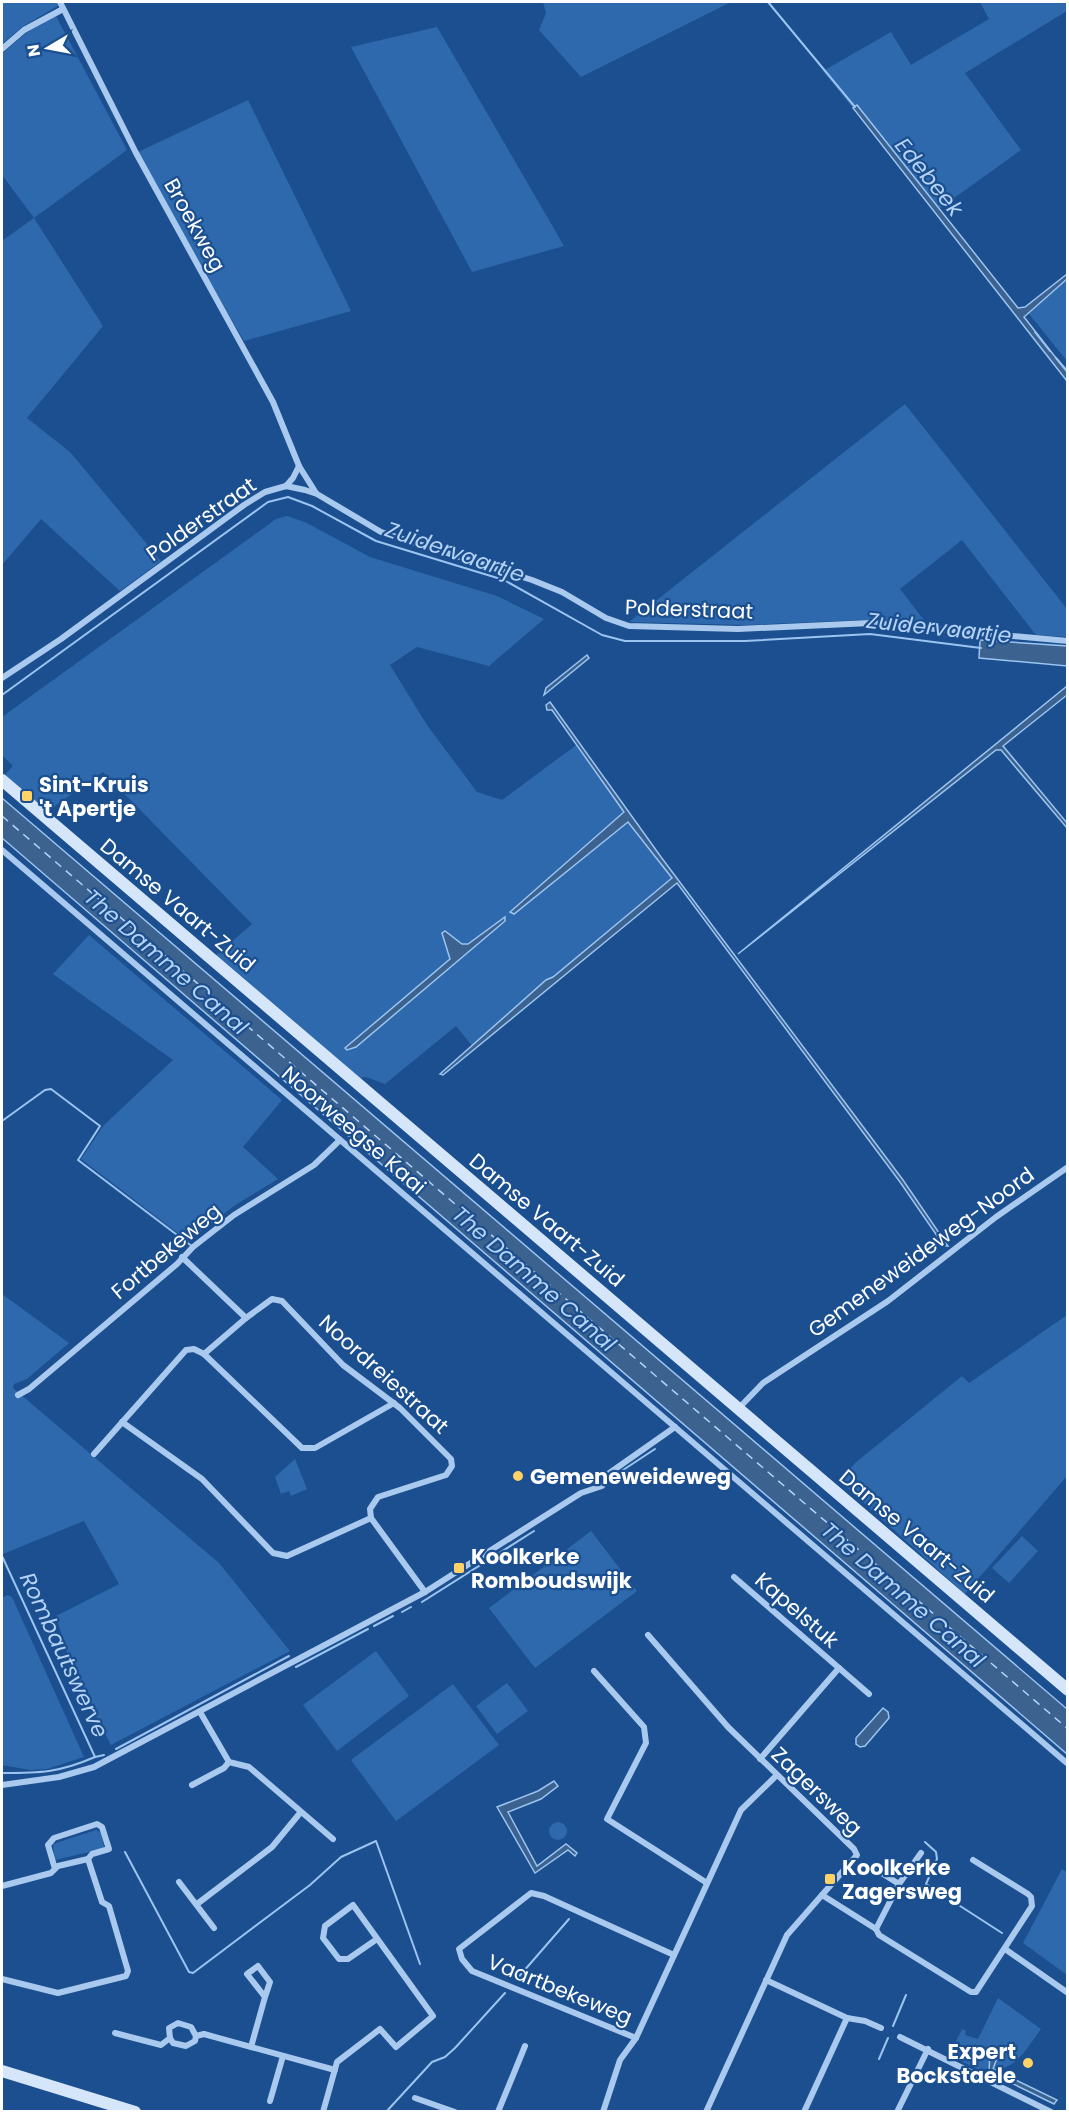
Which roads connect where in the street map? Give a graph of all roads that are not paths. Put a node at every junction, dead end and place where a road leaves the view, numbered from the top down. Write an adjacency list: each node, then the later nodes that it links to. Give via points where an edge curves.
1 (60, 2): 2 (street, Broekweg)
2 (63, 9): 3 (street, via 24,30); 4 (street, Broekweg, via 136,153 273,402)
3 (2, 49)
4 (299, 465): 5 (street); 6 (street, Broekweg)
5 (286, 486): 6 (street, Polderstraat); 8 (street, Polderstraat, via 250,501)
6 (317, 494): 7 (street, Polderstraat, via 381,532 532,580 562,592 596,614 629,626 738,629 870,623)
7 (1068, 641)
8 (2, 678)
9 (2, 780): 18 (street, Damse Vaart-Zuid)
10 (2, 850): 11 (street, Noorweegse Kaai)
11 (340, 1140): 13 (street, Fortbekeweg, via 314,1165 234,1215); 20 (street, Noorweegse Kaai)
12 (1068, 1167): 18 (street, Gemeneweideweg-Noord, via 888,1301 763,1383)
13 (182, 1257): 14 (street); 16 (street, Fortbekeweg)
14 (246, 1318): 15 (street, Noordreiestraat); 17 (street, Noordreiestraat, via 272,1299 282,1301 343,1365)
15 (204, 1354): 17 (street, via 302,1448 315,1448); 19 (street, via 186,1350)
16 (18, 1395)
17 (394, 1403): 22 (street, Noordreiestraat, via 451,1459 452,1466 446,1475 378,1497 370,1509)
18 (738, 1408): 28 (street, Damse Vaart-Zuid)
19 (122, 1422): 21 (street); 22 (street, via 202,1479 280,1557)
20 (675, 1427): 24 (street, via 608,1474 602,1486 581,1493); 33 (street, Noorweegse Kaai)
21 (94, 1454)
22 (371, 1518): 24 (street)
23 (734, 1577): 26 (street, Kapelstuk)
24 (425, 1592): 30 (street)
25 (648, 1635): 31 (street, Zagersweg, via 703,1702)
26 (839, 1668): 29 (street, Kapelstuk); 31 (street, Kapelstuk)
27 (594, 1671): 45 (street, via 644,1727 646,1743 608,1819)
28 (1068, 1690)
29 (869, 1694)
30 (200, 1712): 32 (street); 35 (street, via 85,1770)
31 (760, 1759): 34 (street, Zagersweg)
32 (229, 1762): 36 (street); 37 (street, via 249,1767)
33 (1068, 1764)
34 (777, 1775): 45 (street, Vaartbekeweg, via 741,1810); 48 (street, Zagersweg, via 857,1855)
35 (2, 1785)
36 (192, 1785)
37 (300, 1812): 38 (street); 49 (street, via 272,1847)
38 (333, 1839)
39 (921, 1852): 46 (street)
40 (88, 1859): 43 (street); 43 (street, via 109,1849 102,1827 97,1824 54,1838 48,1845); 55 (street, via 102,1902 109,1906 128,1971 126,1976 58,1993)
41 (973, 1860): 53 (street, via 1033,1901)
42 (872, 1867): 46 (street)
43 (55, 1869): 47 (street)
44 (179, 1882): 49 (street)
45 (707, 1883): 54 (street, Vaartbekeweg)
46 (899, 1884): 51 (street)
47 (2, 1886)
48 (822, 1895): 51 (street); 56 (street, Zagersweg, via 791,1929)
49 (197, 1904): 50 (street)
50 (214, 1928)
51 (876, 1929): 53 (street, via 879,1935 971,1992 980,1990)
52 (377, 1939): 52 (street, via 353,1905 325,1926 323,1938 339,1959 348,1959); 70 (street, via 433,2016 396,2047 380,2029 337,2062)
53 (1005, 1949): 57 (street)
54 (674, 1955): 65 (street, Vaartbekeweg); 65 (street, Vaartbekeweg, via 531,1893 459,1948 472,1971)
55 (2, 1979)
56 (766, 1980): 59 (street); 79 (street, Zagersweg)
57 (1068, 1993)
58 (265, 1997): 58 (street, via 247,1974 258,1966 270,1982); 67 (street)
59 (847, 2018): 60 (street); 80 (street)
60 (882, 2028)
61 (115, 2033): 64 (street, via 161,2045)
62 (196, 2036): 64 (street, via 186,2046 173,2043); 64 (street, via 191,2027 178,2023 169,2028); 67 (street, via 204,2034)
63 (900, 2037): 68 (street)
64 (170, 2038)
65 (636, 2038): 78 (street, Vaartbekeweg, via 620,2060)
66 (525, 2046): 77 (street)
67 (251, 2047): 69 (street)
68 (928, 2049): 81 (street); 82 (street)
69 (283, 2056): 70 (street); 73 (street)
70 (335, 2070): 75 (street)
71 (2, 2071): 74 (street)
72 (415, 2098): 76 (street)
73 (270, 2101)
74 (135, 2112)
75 (323, 2112)
76 (455, 2112)
77 (498, 2112)
78 (603, 2112)
79 (706, 2112)
80 (804, 2112)
81 (897, 2112)
82 (1051, 2112)

